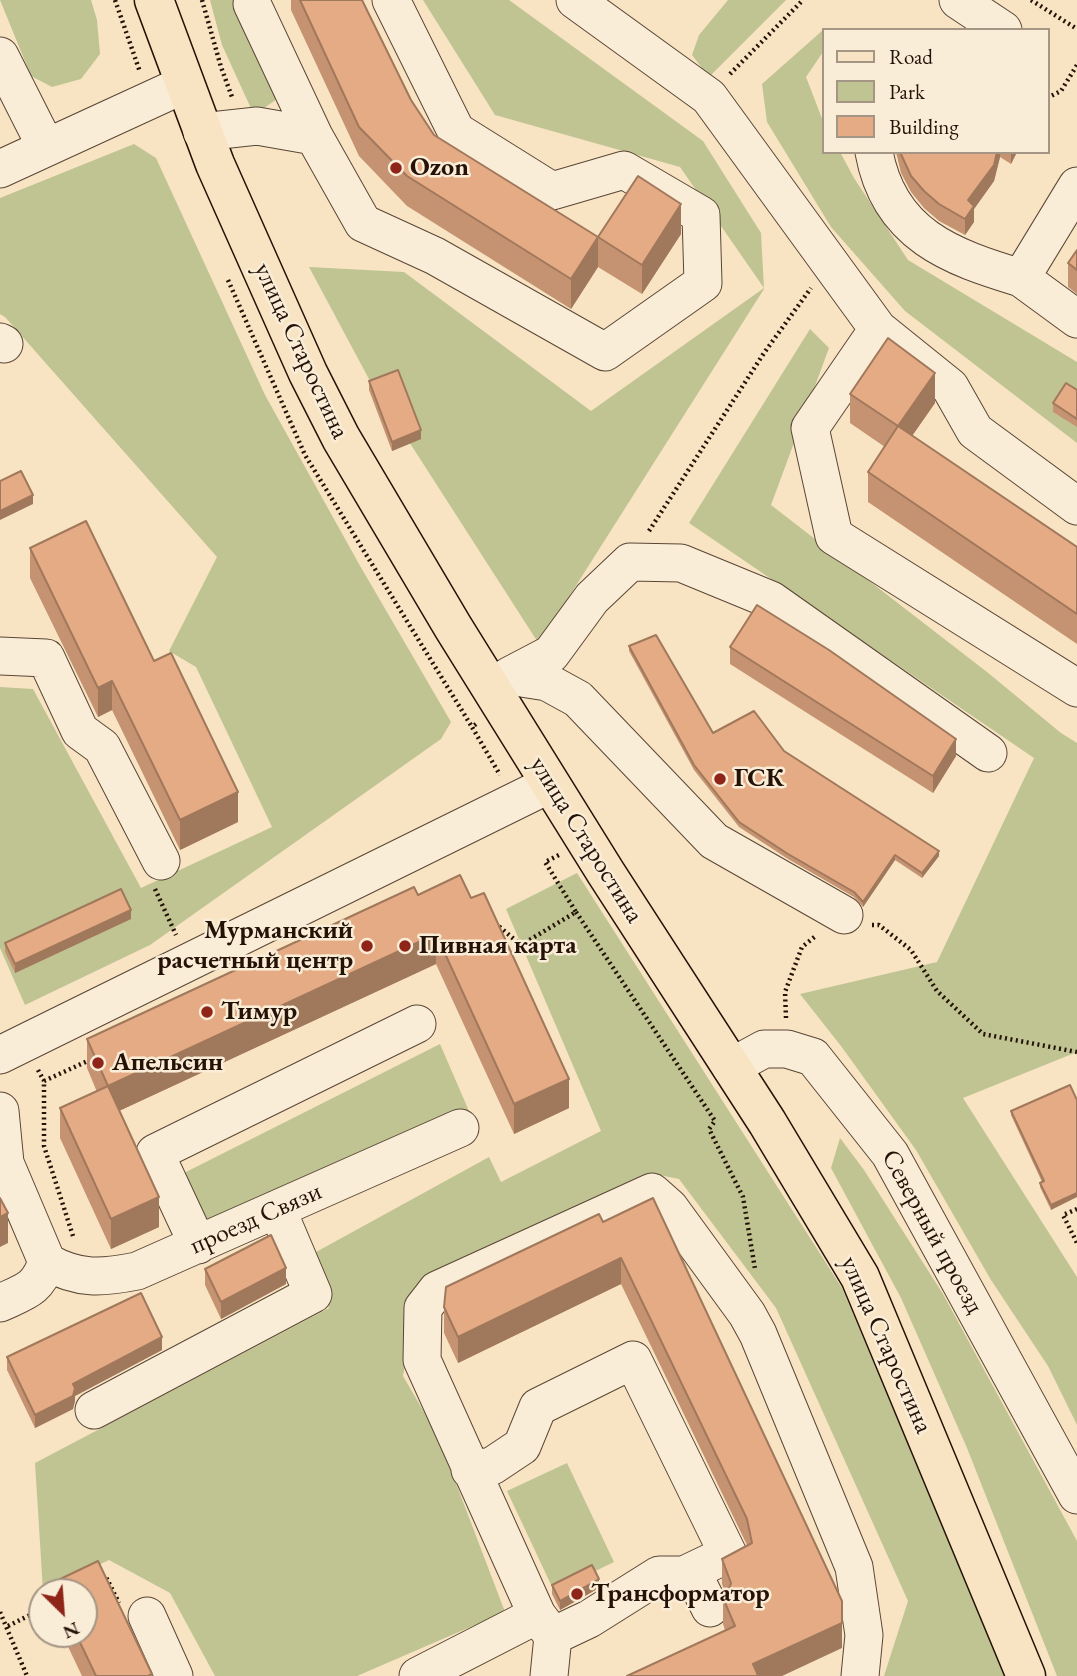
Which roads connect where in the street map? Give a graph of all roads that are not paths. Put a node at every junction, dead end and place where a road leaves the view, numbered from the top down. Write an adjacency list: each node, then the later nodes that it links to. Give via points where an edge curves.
1 (154, 0): 8 (main road, улица Старостина)
2 (391, 0): 10 (street, via 456,131 552,191 624,170 701,215 703,283 605,352 435,256 363,223)
3 (575, 0): 17 (street, via 709,97)
4 (958, 0): 6 (street)
5 (252, 4): 10 (street)
6 (1000, 28)
7 (0, 56): 11 (street)
8 (185, 84): 9 (main road, улица Старостина); 11 (street)
9 (202, 132): 10 (street, via 257,127); 20 (main road, улица Старостина, via 341,438)
10 (314, 136)
11 (46, 147): 13 (street)
12 (875, 154): 15 (street, via 886,188 916,232 968,262)
13 (0, 169)
14 (1077, 186): 15 (street)
15 (1021, 278): 16 (street)
16 (1077, 319)
17 (878, 329): 18 (street, via 950,387 975,430); 21 (street, via 810,428 834,536)
18 (1077, 506)
19 (0, 656): 24 (street, via 46,659 80,731 102,747)
20 (501, 683): 22 (street, via 551,653 592,598 630,562 681,564 771,600); 23 (main road, улица Старостина); 25 (street, via 547,682 578,699 714,841)
21 (1077, 688)
22 (988, 753)
23 (550, 783): 27 (street); 28 (main road, улица Старостина)
24 (156, 870)
25 (845, 923)
26 (417, 1024): 33 (street, via 155,1153)
27 (0, 1055)
28 (731, 1067): 38 (street, Северный проезд, via 764,1049 787,1049 813,1057 890,1154); 47 (main road, улица Старостина, via 860,1277)
29 (0, 1111): 31 (street)
30 (460, 1128): 32 (street, проезд Связи)
31 (2, 1165): 34 (street)
32 (277, 1209): 33 (street, проезд Связи); 36 (street, via 313,1294)
33 (198, 1245): 34 (street, проезд Связи, via 137,1271 111,1276 66,1272)
34 (47, 1262): 35 (street, via 41,1280)
35 (0, 1303)
36 (94, 1410)
37 (470, 1470): 39 (street, via 492,1466 522,1446 538,1408 633,1360 728,1554); 42 (street); 46 (street, via 422,1360 423,1308 438,1290 652,1192 669,1207 758,1334 854,1567 864,1635)
38 (1077, 1495)
39 (692, 1572): 40 (street); 42 (street, via 659,1575 589,1619)
40 (710, 1608)
41 (147, 1616): 43 (street)
42 (545, 1625): 44 (street); 45 (street)
43 (174, 1676)
44 (418, 1676)
45 (549, 1676)
46 (860, 1676)
47 (1026, 1676)

